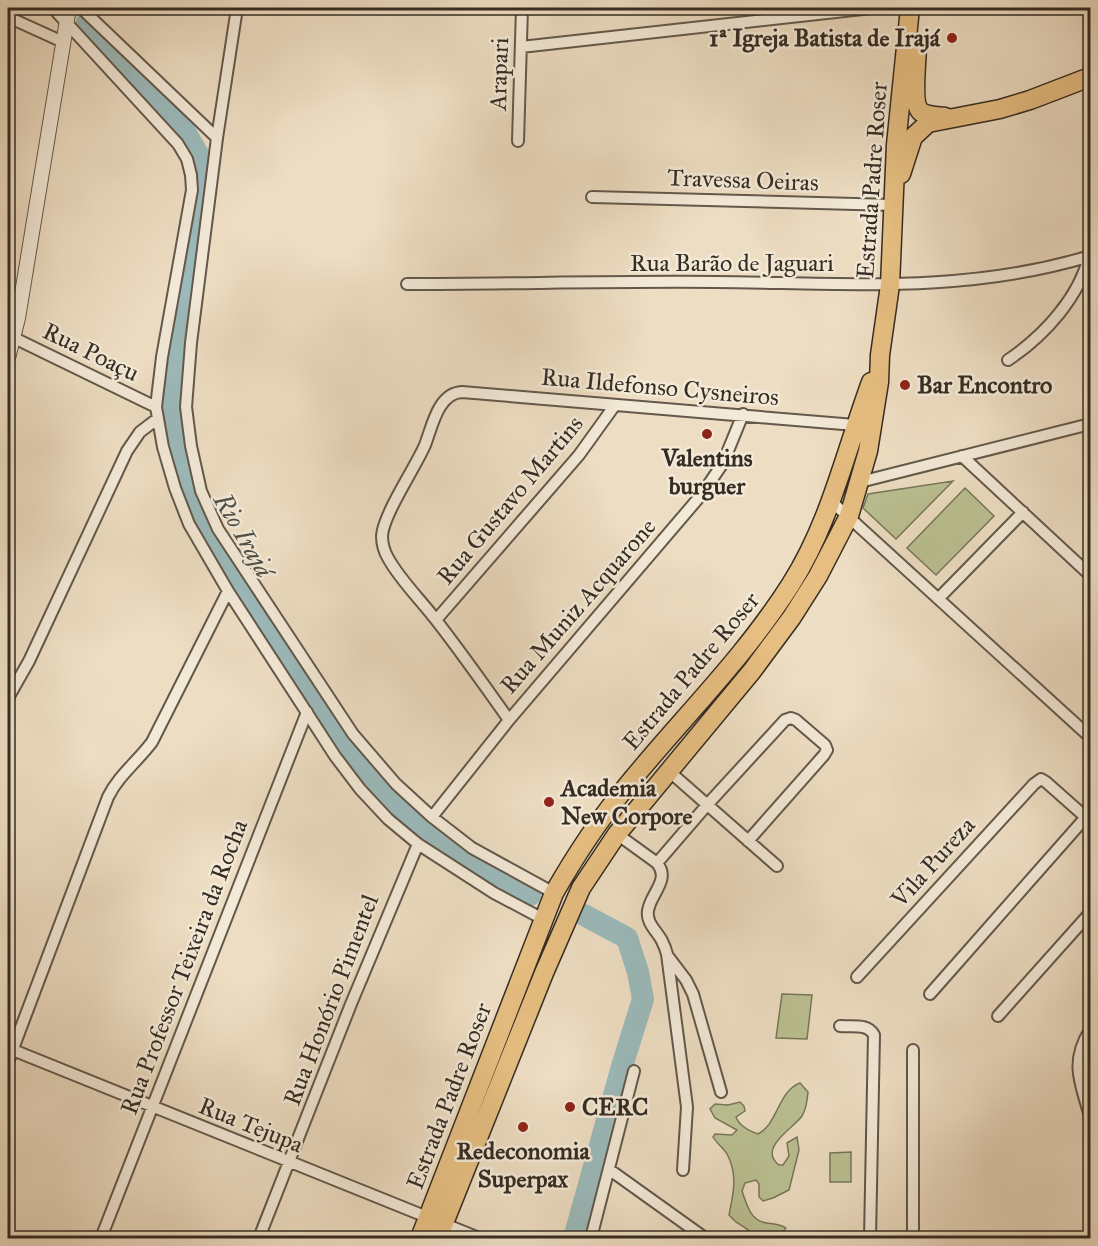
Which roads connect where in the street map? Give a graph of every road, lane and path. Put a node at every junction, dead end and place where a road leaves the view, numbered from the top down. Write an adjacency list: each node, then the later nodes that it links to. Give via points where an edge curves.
1 (53, 8): 7 (street)
2 (81, 8): 13 (street)
3 (237, 8): 13 (street)
4 (522, 8): 10 (street, Arapari)
5 (872, 8): 10 (street)
6 (910, 10): 12 (main road, via 916,43 917,106 928,115); 16 (main road, Estrada Padre Roser)
7 (68, 14): 9 (street); 25 (street, via 178,144 191,175 190,210)
8 (8, 17): 9 (street)
9 (63, 42): 20 (street)
10 (521, 47): 14 (street, Arapari)
11 (1090, 77): 12 (main road, via 1000,109)
12 (950, 118): 16 (main road, via 923,126 913,137)
13 (217, 138): 45 (street, via 187,375 186,407 201,491 241,567 353,734 396,784)
14 (518, 141)
15 (592, 197): 16 (street, Travessa Oeiras)
16 (893, 203): 19 (main road, Estrada Padre Roser)
17 (1090, 254): 19 (street, Rua Barão de Jaguari, via 1041,269 981,279); 23 (street, via 1064,305 1036,338)
18 (407, 284): 19 (street, Rua Barão de Jaguari)
19 (890, 285): 21 (main road, Estrada Padre Roser)
20 (11, 337): 22 (street); 25 (street, Rua Poaçu)
21 (880, 355): 29 (main road, Estrada Padre Roser); 31 (main road, Estrada Padre Roser, via 876,405)
22 (8, 358)
23 (1008, 360)
24 (615, 405): 26 (street, Rua Ildefonso Cysneiros); 38 (street, Rua Gustavo Martins, via 579,455); 38 (street, Rua Ildefonso Cysneiros, via 462,392 452,394 442,405 383,526 382,538 392,565)
25 (156, 406): 27 (street)
26 (743, 414): 29 (street, Rua Ildefonso Cysneiros); 41 (street, Rua Muniz Acquarone, via 723,463 702,494)
27 (157, 419): 36 (street, via 189,524); 39 (street, via 140,432 127,451)
28 (1090, 424): 30 (street)
29 (855, 425): 32 (main road, Estrada Padre Roser)
30 (962, 456): 31 (street); 33 (street)
31 (860, 482): 34 (main road, Estrada Padre Roser)
32 (831, 501): 34 (street); 52 (main road, Estrada Padre Roser, via 786,593 742,654 622,792)
33 (1023, 512): 35 (street); 37 (street)
34 (849, 516): 37 (street); 43 (main road, Estrada Padre Roser, via 792,617)
35 (1090, 575)
36 (228, 591): 40 (street); 61 (street, via 152,742 115,782)
37 (939, 598): 42 (street)
38 (436, 620): 41 (street)
39 (8, 698)
40 (307, 712): 49 (street, via 360,789); 66 (street, Rua Professor Teixeira da Rocha)
41 (509, 720): 45 (street, Rua Muniz Acquarone)
42 (1090, 737)
43 (670, 772): 44 (street); 47 (main road, Estrada Padre Roser)
44 (707, 805): 48 (street); 48 (street, via 785,720 796,720 811,732 827,750); 50 (street)
45 (432, 817): 52 (street, via 472,848)
46 (1088, 819): 56 (street, Vila Pureza, via 1044,780 1026,789); 57 (street)
47 (617, 834): 50 (street); 71 (main road, Estrada Padre Roser, via 594,866 566,921)
48 (748, 841): 51 (street)
49 (417, 844): 54 (street); 68 (street, Rua Honório Pimentel)
50 (657, 863): 55 (street, via 663,875 647,916)
51 (777, 866)
52 (554, 893): 54 (main road, Estrada Padre Roser)
53 (1090, 913): 58 (street)
54 (543, 919): 71 (main road, Estrada Padre Roser)
55 (667, 954): 65 (street, via 693,994); 70 (street, via 687,1107)
56 (857, 977)
57 (930, 994)
58 (998, 1016)
59 (840, 1026): 78 (street, via 867,1027 874,1035)
60 (1090, 1030): 67 (street, via 1078,1062)
61 (10, 1049): 63 (street); 66 (street, Rua Tejupa)
62 (913, 1050): 79 (street)
63 (8, 1062)
64 (634, 1071): 69 (street)
65 (721, 1092)
66 (152, 1107): 68 (street, Rua Tejupa); 72 (street, Rua Professor Teixeira da Rocha)
67 (1090, 1116)
68 (289, 1163): 71 (street, Rua Tejupa); 73 (street, Rua Honório Pimentel)
69 (609, 1170): 76 (street); 77 (street)
70 (683, 1170)
71 (437, 1227): 74 (main road, Estrada Padre Roser); 75 (street, Rua Tejupa)
72 (101, 1239)
73 (259, 1239)
74 (420, 1239)
75 (480, 1239)
76 (591, 1239)
77 (705, 1239)
78 (870, 1239)
79 (913, 1239)

